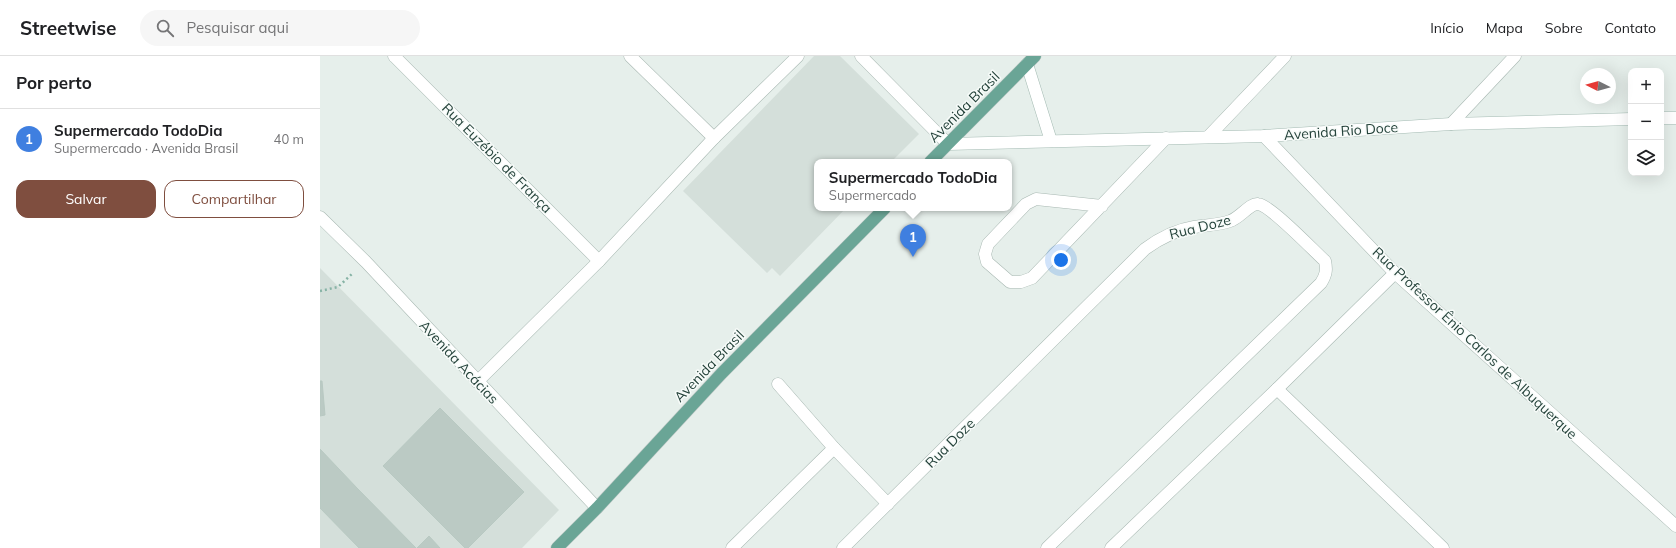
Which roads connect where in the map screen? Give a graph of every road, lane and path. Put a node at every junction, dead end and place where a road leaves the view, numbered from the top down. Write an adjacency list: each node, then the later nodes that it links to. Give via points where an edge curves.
1 (394, 56): 22 (street, Rua Euzébio de França)
2 (630, 56): 14 (street)
3 (798, 56): 14 (street)
4 (861, 56): 17 (street)
5 (1285, 56): 12 (street)
6 (1515, 56): 11 (street)
7 (1031, 60): 16 (street); 17 (main road, Avenida Brasil)
8 (1664, 118): 9 (street)
9 (1676, 118)
10 (1628, 119): 11 (street, Avenida Rio Doce)
11 (1451, 124): 13 (street, Avenida Rio Doce)
12 (1208, 136): 13 (street, Avenida Rio Doce); 15 (street, Avenida Rio Doce)
13 (1264, 136): 24 (street, Rua Professor Ênio Carlos de Albuquerque)
14 (714, 138): 22 (street)
15 (1166, 138): 16 (street, Avenida Rio Doce); 19 (street)
16 (1051, 142): 17 (street, Avenida Rio Doce)
17 (948, 144): 18 (main road, Avenida Brasil)
18 (933, 159)
19 (1102, 206): 19 (street, via 1032,278 1010,282 987,262 985,254 988,244 1026,204 1036,199)
20 (882, 211): 31 (main road, Avenida Brasil, via 721,374)
21 (320, 217): 23 (street, Avenida Acácias)
22 (599, 261): 26 (street)
23 (366, 262): 25 (path, via 338,287); 26 (street, Avenida Acácias)
24 (1395, 273): 28 (street); 32 (street, Rua Professor Ênio Carlos de Albuquerque)
25 (320, 291)
26 (477, 382): 31 (street, Avenida Acácias)
27 (778, 384): 29 (street)
28 (1277, 390): 37 (street); 38 (street)
29 (834, 448): 30 (street); 34 (street)
30 (888, 504): 35 (street, Rua Doze); 36 (street, Rua Doze, via 1145,249 1164,236 1179,230 1232,220 1252,204 1270,209 1325,262 1326,275 1321,283)
31 (597, 508): 33 (main road, Avenida Brasil)
32 (1676, 526)
33 (557, 548)
34 (732, 548)
35 (843, 548)
36 (1047, 548)
37 (1111, 548)
38 (1443, 548)

